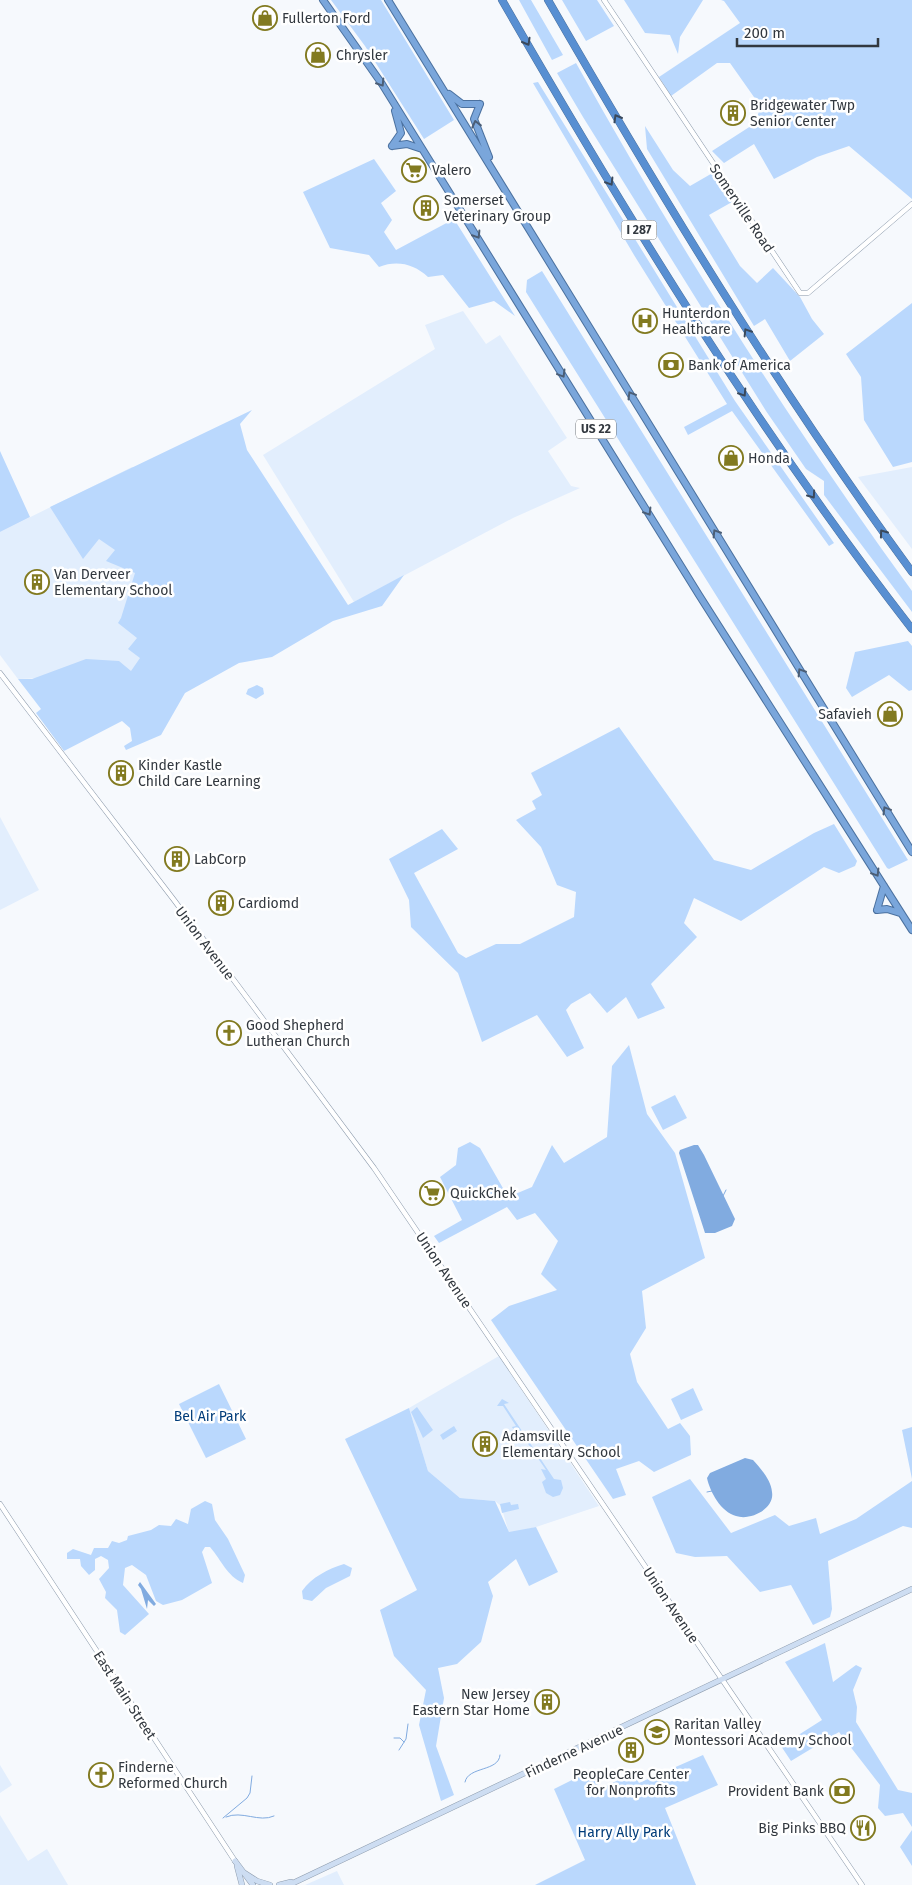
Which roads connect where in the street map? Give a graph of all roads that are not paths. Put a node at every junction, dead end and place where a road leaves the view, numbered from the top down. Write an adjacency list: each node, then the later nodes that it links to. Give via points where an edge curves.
1 (323, 0): 7 (highway, US 22, one-way to 7)
2 (388, 0): 6 (highway)
3 (502, 0): 12 (highway, I 287, one-way to 12, via 721,361 823,511)
4 (548, 0): 11 (highway, I 287, one-way to 4, via 776,377 637,154)
5 (604, 0): 10 (street, Somerville Road, via 800,293 808,293)
6 (442, 87): 9 (highway); 9 (highway, one-way to 6, via 474,123 480,104 460,103)
7 (391, 98): 8 (highway, US 22); 8 (highway, via 401,130 399,139 392,146 407,144)
8 (423, 150): 15 (highway, US 22, one-way to 15)
9 (497, 176): 14 (highway, one-way to 9)
10 (912, 204)
11 (912, 572)
12 (912, 628)
13 (0, 673): 20 (street, Union Avenue, via 374,1168)
14 (912, 851)
15 (884, 886): 16 (highway, US 22); 16 (highway, via 878,910 890,909)
16 (901, 913): 17 (highway, US 22)
17 (912, 930)
18 (0, 1504): 21 (street, East Main Street)
19 (912, 1589): 20 (main road, Finderne Avenue)
20 (722, 1680): 23 (main road, Finderne Avenue); 28 (street, Union Avenue)
21 (235, 1860): 22 (main road, East Main Street); 24 (main road)
22 (243, 1872): 25 (main road, East Main Street); 26 (main road, via 257,1882)
23 (293, 1884): 27 (main road, Finderne Avenue)
24 (242, 1885)
25 (253, 1885)
26 (270, 1885)
27 (279, 1885)
28 (862, 1885)

